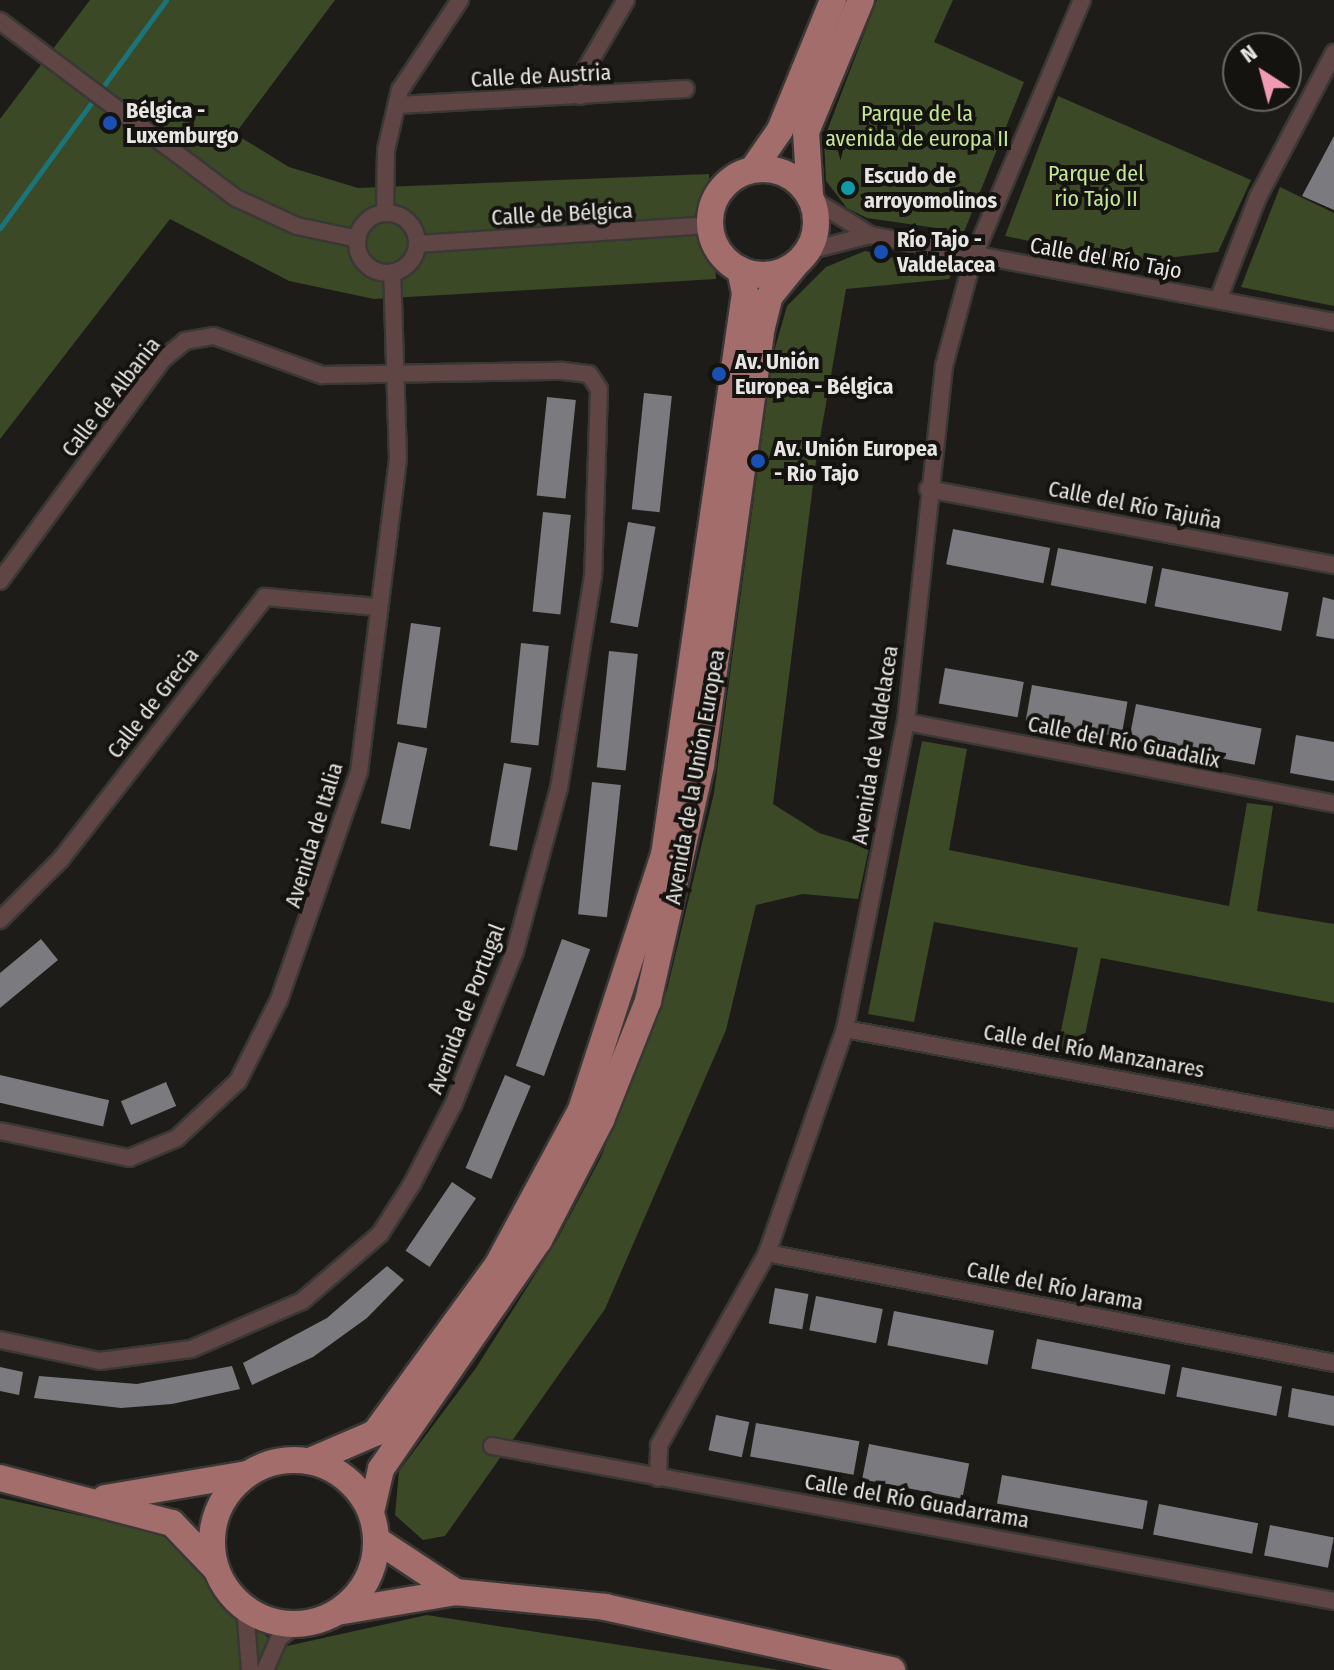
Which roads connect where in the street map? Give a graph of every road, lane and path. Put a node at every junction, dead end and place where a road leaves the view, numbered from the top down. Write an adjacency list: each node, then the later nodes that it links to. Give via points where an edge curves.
1 (460, 0): 10 (street)
2 (626, 0): 9 (street, via 585,70)
3 (833, 0): 11 (main road, via 780,130)
4 (861, 0): 12 (main road, via 806,132)
5 (1082, 0): 19 (street, Avenida de Valdelacea)
6 (0, 21): 16 (street, via 236,198 297,226)
7 (1334, 53): 22 (street, via 1258,197)
8 (686, 89): 9 (street, Calle de Austria)
9 (580, 96): 10 (street, Calle de Austria)
10 (397, 105): 13 (street, via 386,150)
11 (753, 169): 12 (main road, via 786,173); 14 (main road, via 726,183)
12 (811, 197): 15 (street, Calle del Río Tajo); 18 (main road, via 817,216)
13 (385, 213): 16 (street, via 371,217); 17 (street, via 406,219)
14 (710, 225): 17 (street, Calle de Bélgica); 20 (main road, via 719,252)
15 (870, 235): 18 (street, Calle del Río Tajo); 19 (street, Calle del Río Tajo)
16 (358, 239): 21 (street, via 366,264)
17 (417, 244): 21 (street, via 408,264)
18 (801, 258): 20 (main road, via 768,275); 45 (main road, Avenida de la Unión Europea, via 770,296 762,327 701,765 648,1001 601,1120 539,1240 474,1344 381,1469)
19 (973, 258): 22 (street, Calle del Río Tajo); 26 (street, Avenida de Valdelacea, via 944,366)
20 (740, 270): 40 (main road, Avenida de la Unión Europea, via 745,293 664,855 581,1110 497,1266 375,1433)
21 (392, 272): 25 (street, Avenida de Italia)
22 (1218, 300): 23 (street, Calle del Río Tajo)
23 (1334, 322)
24 (589, 374): 25 (street, Calle de Albania); 37 (street, Avenida de Portugal, via 600,411 594,562 559,788 515,951 453,1105 412,1184 380,1234 302,1301 191,1349 100,1361)
25 (394, 378): 28 (street, Calle de Albania, via 322,375 214,336 185,341 163,359); 29 (street, Avenida de Italia, via 398,459)
26 (928, 489): 27 (street, Calle del Río Tajuña); 30 (street, Avenida de Valdelacea)
27 (1334, 565)
28 (0, 581)
29 (378, 607): 32 (street, Calle de Grecia, via 265,597 61,859); 35 (street, Avenida de Italia, via 359,772 310,922 238,1081 177,1138 129,1158)
30 (906, 722): 31 (street, Calle del Río Guadalix); 33 (street, Avenida de Valdelacea)
31 (1334, 804)
32 (0, 920)
33 (845, 1029): 34 (street, Calle del Río Manzanares); 36 (street, Avenida de Valdelacea)
34 (1334, 1120)
35 (0, 1131)
36 (767, 1253): 38 (street, Calle del Río Jarama); 43 (street, Avenida de Valdelacea, via 659,1445)
37 (0, 1340)
38 (1334, 1363)
39 (492, 1446): 43 (street, Calle del Río Guadarrama)
40 (310, 1461): 41 (main road, via 288,1460); 45 (main road, via 336,1471)
41 (247, 1474): 44 (main road); 47 (main road, via 215,1518)
42 (0, 1478): 44 (main road)
43 (658, 1478): 49 (street, Calle del Río Guadarrama)
44 (97, 1499): 47 (main road, via 172,1523)
45 (371, 1512): 46 (main road)
46 (377, 1540): 48 (main road); 51 (main road, via 372,1568)
47 (217, 1571): 50 (main road)
48 (456, 1592): 51 (main road); 55 (main road, via 605,1607)
49 (1334, 1601)
50 (245, 1608): 52 (main road); 53 (street)
51 (337, 1612): 52 (main road)
52 (297, 1624): 54 (street, via 280,1637)
53 (250, 1670)
54 (265, 1670)
55 (892, 1670)

